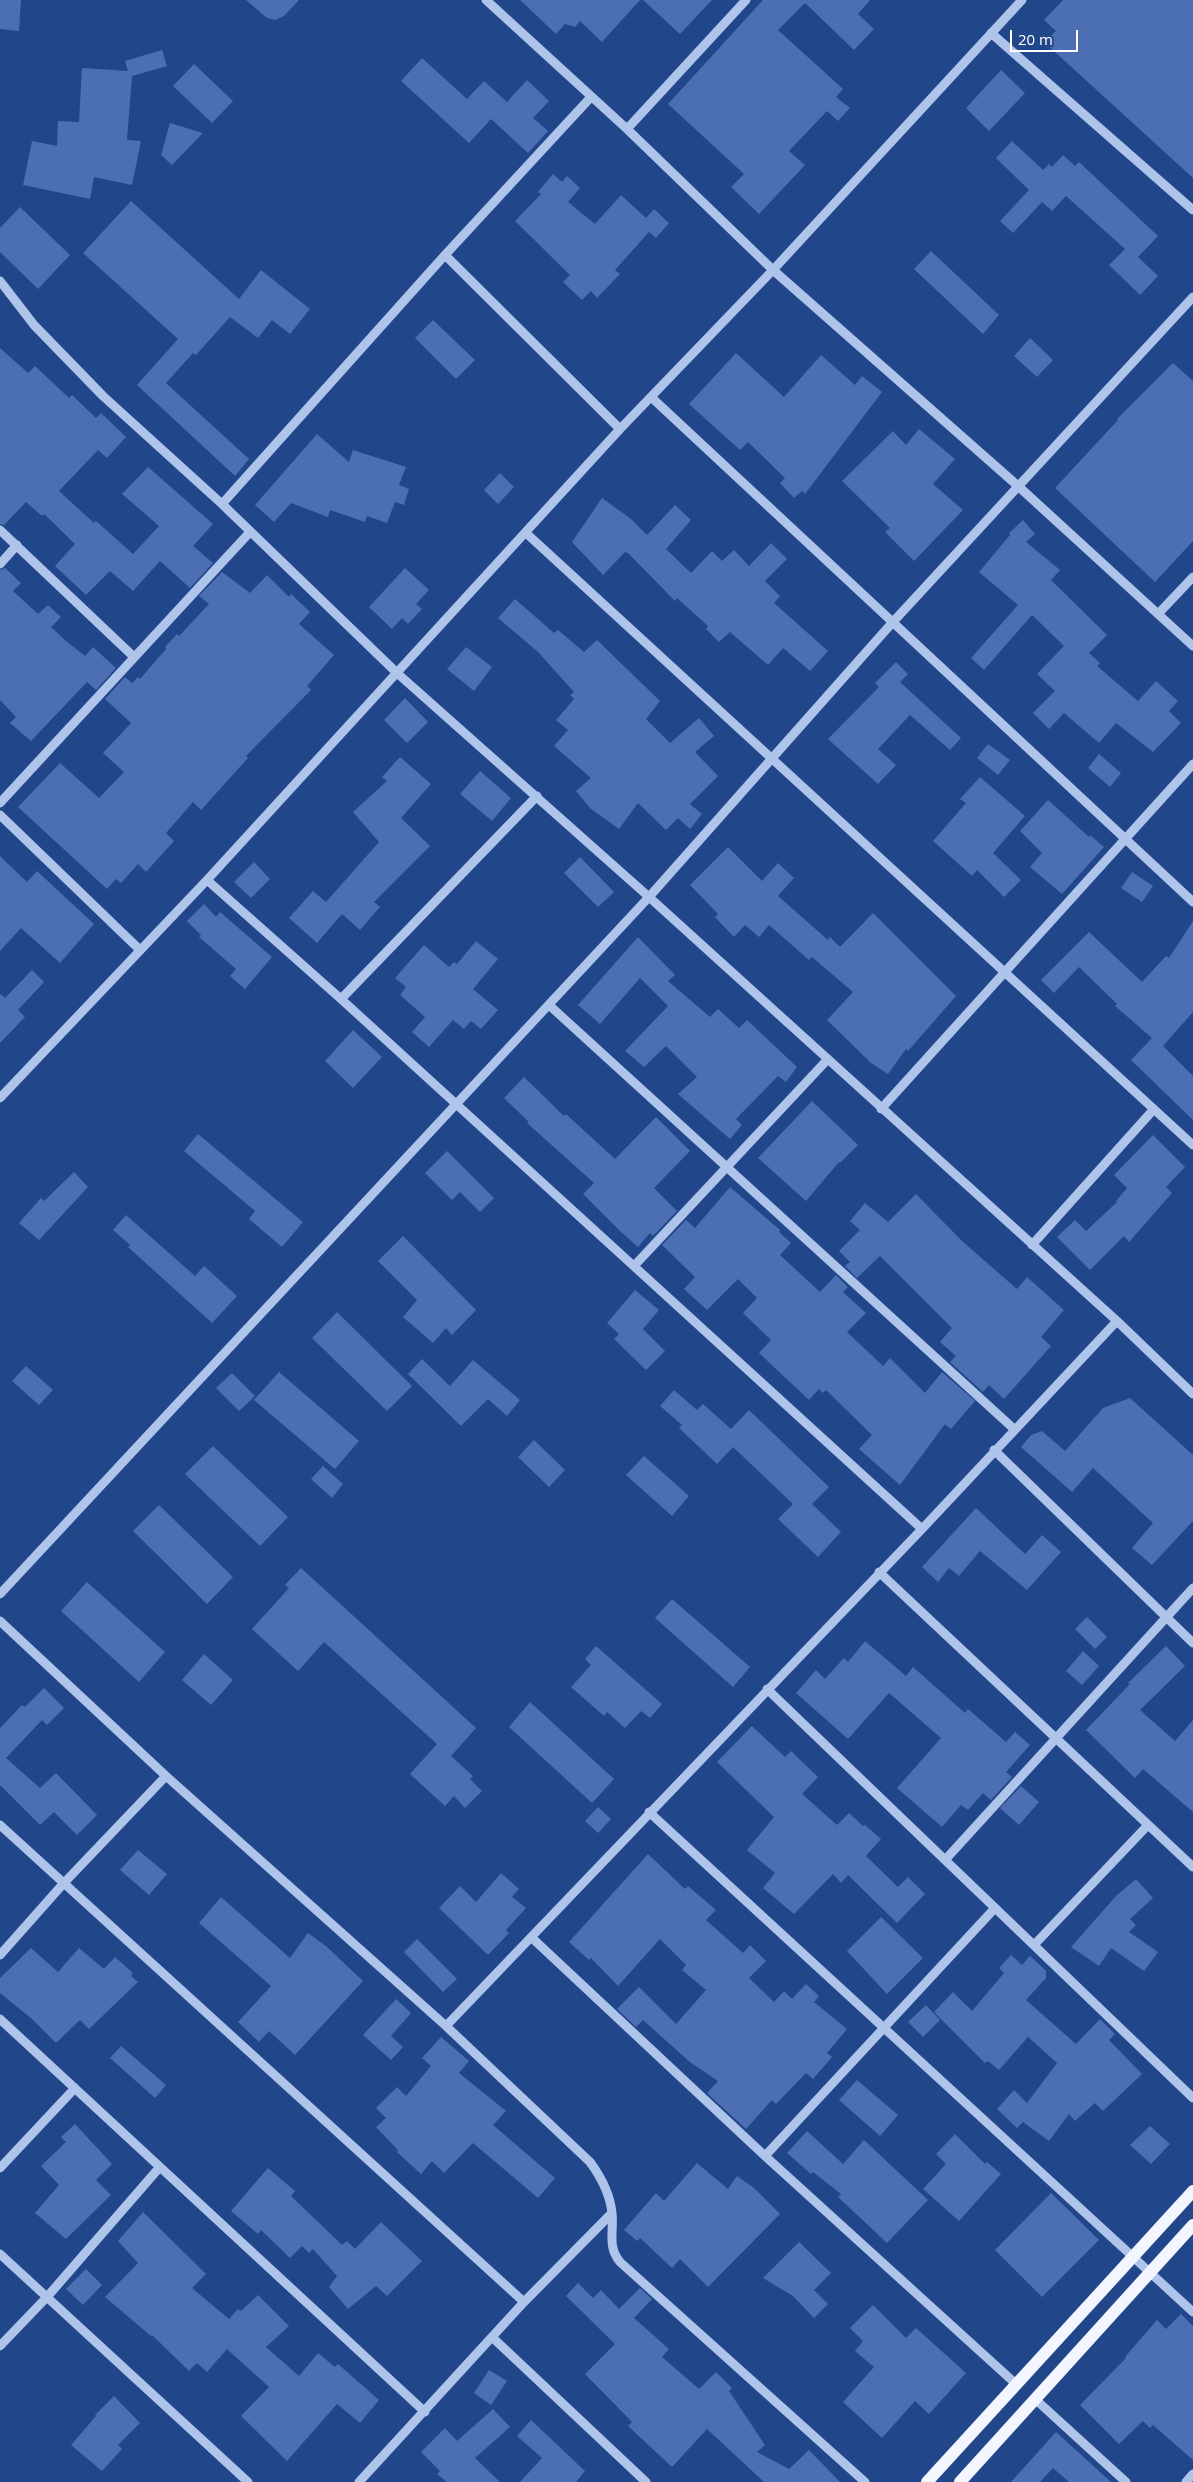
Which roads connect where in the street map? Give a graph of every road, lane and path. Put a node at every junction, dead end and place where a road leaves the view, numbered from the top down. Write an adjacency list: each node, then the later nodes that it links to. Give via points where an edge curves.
1 (486, 0): 5 (street)
2 (746, 0): 6 (street)
3 (1022, 0): 4 (street)
4 (991, 33): 7 (street); 9 (street)
5 (591, 97): 6 (street); 8 (street)
6 (627, 129): 9 (street)
7 (1193, 210)
8 (444, 255): 13 (street); 15 (street)
9 (773, 270): 12 (street); 14 (street)
10 (0, 280): 15 (street, via 34,325 75,368)
11 (1193, 297): 14 (street)
12 (651, 397): 13 (street); 23 (street)
13 (620, 430): 18 (street)
14 (1018, 486): 22 (street); 23 (street)
15 (222, 504): 17 (street)
16 (0, 530): 19 (street)
17 (250, 532): 25 (street); 26 (street)
18 (526, 533): 26 (street); 27 (street)
19 (17, 545): 20 (street); 25 (street)
20 (0, 564)
21 (1193, 576): 22 (street)
22 (1158, 614): 24 (street)
23 (892, 622): 27 (street); 32 (street)
24 (1193, 646)
25 (134, 657): 30 (street)
26 (397, 673): 29 (street); 33 (street)
27 (771, 758): 34 (street); 37 (street)
28 (1193, 764): 32 (street)
29 (537, 796): 34 (street); 38 (street)
30 (0, 803)
31 (0, 815): 36 (street)
32 (1125, 839): 35 (street); 37 (street)
33 (207, 880): 36 (street); 38 (street)
34 (649, 897): 39 (street); 40 (street)
35 (1193, 902)
36 (140, 950): 41 (street)
37 (1004, 971): 43 (street); 44 (street)
38 (341, 999): 42 (street)
39 (549, 1005): 42 (street); 46 (street)
40 (828, 1059): 43 (street); 46 (street)
41 (0, 1098)
42 (458, 1105): 48 (street); 56 (street)
43 (882, 1109): 47 (street)
44 (1154, 1109): 45 (street); 47 (street)
45 (1193, 1145)
46 (726, 1167): 48 (street); 51 (street)
47 (1032, 1245): 49 (street)
48 (634, 1266): 53 (street)
49 (1117, 1321): 50 (street); 51 (street)
50 (1193, 1394)
51 (1014, 1429): 52 (street)
52 (994, 1450): 53 (street); 57 (street)
53 (922, 1529): 54 (street)
54 (879, 1572): 60 (street); 61 (street)
55 (1193, 1588): 57 (street)
56 (0, 1594)
57 (1166, 1618): 59 (street); 61 (street)
58 (0, 1621): 62 (street)
59 (1193, 1643)
60 (766, 1689): 63 (street); 66 (street)
61 (1057, 1739): 65 (street); 66 (street)
62 (166, 1776): 68 (street); 74 (street)
63 (649, 1812): 70 (street); 75 (street)
64 (0, 1825): 68 (street)
65 (1148, 1825): 67 (street); 71 (street)
66 (945, 1860): 69 (street)
67 (1193, 1867)
68 (63, 1884): 72 (street); 88 (street)
69 (995, 1908): 71 (street); 75 (street)
70 (531, 1937): 74 (street); 78 (street)
71 (1034, 1945): 77 (street)
72 (0, 1955)
73 (0, 2019): 76 (street)
74 (446, 2026): 82 (street, via 590,2162 602,2178)
75 (883, 2027): 78 (street); 85 (street)
76 (75, 2088): 79 (street); 80 (street)
77 (1193, 2098)
78 (765, 2156): 92 (street)
79 (0, 2168)
80 (159, 2168): 87 (street); 94 (street)
81 (1193, 2190): 85 (main road)
82 (612, 2213): 88 (street); 99 (street, via 613,2251 620,2262)
83 (1193, 2225): 86 (main road)
84 (0, 2254): 87 (street)
85 (1132, 2257): 86 (street); 92 (main road)
86 (1149, 2272): 89 (street); 93 (main road)
87 (47, 2297): 91 (street); 97 (street)
88 (524, 2302): 90 (street)
89 (1193, 2312)
90 (493, 2338): 94 (street); 98 (street)
91 (0, 2346)
92 (1016, 2384): 100 (main road)
93 (1034, 2399): 101 (main road); 102 (street)
94 (425, 2412): 96 (street)
95 (1193, 2474): 103 (street)
96 (365, 2480)
97 (248, 2482)
98 (646, 2482)
99 (865, 2482)
100 (927, 2482)
101 (960, 2482)
102 (1126, 2482)
103 (1186, 2482)

